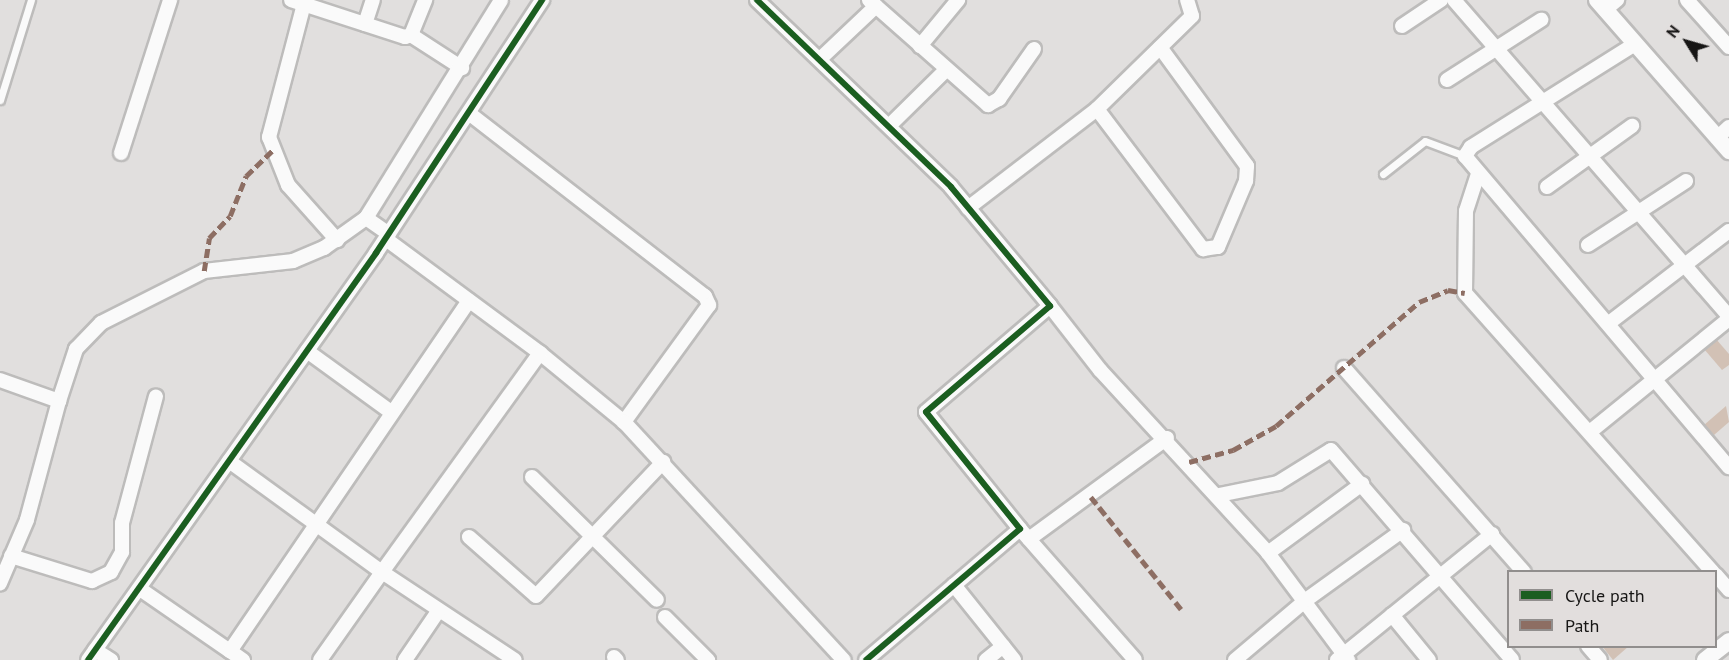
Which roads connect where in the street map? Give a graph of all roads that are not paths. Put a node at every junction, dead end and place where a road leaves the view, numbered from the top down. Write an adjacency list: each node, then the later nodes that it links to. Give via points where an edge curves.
1 (31, 0): 30 (lane)
2 (170, 0): 38 (street)
3 (373, 0): 17 (street)
4 (425, 0): 19 (street)
5 (501, 0): 27 (street)
6 (543, 0): 33 (street)
7 (758, 0): 26 (street)
8 (958, 0): 21 (street)
9 (1187, 0): 22 (street, via 1192,16)
10 (1441, 0): 18 (street)
11 (1454, 0): 24 (street)
12 (1687, 0): 23 (street)
13 (300, 1): 17 (street); 50 (street, via 269,137 288,185)
14 (872, 3): 21 (street); 26 (street)
15 (1606, 3): 20 (street)
16 (1541, 20): 24 (street)
17 (365, 24): 19 (street)
18 (1402, 27)
19 (411, 35): 27 (street)
20 (1635, 44): 31 (street); 36 (street)
21 (920, 46): 28 (street)
22 (1160, 47): 32 (street); 32 (street, via 1247,166 1246,181 1218,247 1203,249)
23 (1729, 47)
24 (1497, 48): 29 (street); 31 (street)
25 (1035, 49): 28 (street, via 992,104 981,101)
26 (820, 59): 34 (street)
27 (462, 68): 47 (street)
28 (946, 70): 34 (street)
29 (1447, 80)
30 (0, 100)
31 (1545, 104): 39 (street); 40 (street, via 1471,147)
32 (1096, 109): 45 (street)
33 (470, 114): 49 (street); 65 (street, via 705,296 709,304)
34 (890, 125): 45 (street)
35 (1632, 126): 39 (street)
36 (1723, 132): 37 (street)
37 (1729, 151)
38 (121, 153)
39 (1589, 155): 44 (street); 46 (street)
40 (1465, 156): 41 (lane, via 1425,141); 42 (street)
41 (1383, 174)
42 (1478, 174): 56 (street); 66 (street, via 1466,211 1465,293)
43 (1686, 181): 46 (street)
44 (1547, 187)
45 (968, 208): 54 (street)
46 (1639, 213): 51 (street); 52 (street)
47 (366, 218): 49 (street); 50 (street)
48 (1729, 231): 52 (street)
49 (387, 236): 53 (street); 57 (street)
50 (337, 240): 63 (street, via 293,261 204,271 101,323 76,349)
51 (1588, 245)
52 (1686, 268): 55 (street); 56 (street)
53 (469, 302): 58 (street); 64 (street)
54 (1050, 306): 67 (street, via 1100,370); 77 (street, via 926,412)
55 (1729, 317): 60 (street)
56 (1609, 323): 60 (street)
57 (307, 351): 64 (street); 68 (street)
58 (540, 353): 65 (street); 84 (street)
59 (1344, 368): 78 (street)
60 (1656, 377): 66 (street); 70 (street)
61 (0, 380): 63 (street)
62 (156, 396): 81 (street, via 122,523 122,552 111,572 92,581)
63 (59, 401): 81 (street, via 27,520)
64 (391, 412): 74 (street)
65 (624, 422): 69 (street)
66 (1591, 431): 83 (street)
67 (1167, 438): 73 (street); 77 (street)
68 (229, 461): 74 (street); 89 (street)
69 (663, 462): 76 (street); 110 (street)
70 (1729, 467)
71 (532, 477): 76 (street)
72 (1362, 484): 73 (street, via 1337,453 1327,450 1278,483); 75 (street); 80 (street)
73 (1219, 495): 80 (street)
74 (316, 524): 84 (street); 99 (street)
75 (1402, 530): 85 (street); 92 (street)
76 (593, 534): 79 (street, via 533,596); 91 (street)
77 (1025, 534): 88 (street); 114 (street)
78 (1492, 534): 82 (street); 85 (street)
79 (469, 537)
80 (1268, 553): 92 (street)
81 (11, 556): 87 (street)
82 (1522, 570)
83 (1711, 570)
84 (382, 572): 93 (street); 106 (street)
85 (1442, 575): 94 (street); 117 (street)
86 (1717, 576): 90 (street)
87 (0, 583)
88 (954, 585): 97 (street); 111 (street)
89 (140, 589): 99 (street); 100 (street)
90 (1729, 590)
91 (657, 600)
92 (1306, 600): 102 (street); 115 (street)
93 (439, 610): 101 (street); 107 (street)
94 (1392, 615): 102 (street); 116 (street)
95 (665, 616): 109 (street)
96 (1729, 642): 103 (street)
97 (1003, 646): 112 (street); 113 (street)
98 (1590, 648): 118 (street)
99 (230, 651): 105 (street)
100 (91, 655): 104 (street)
101 (497, 655): 108 (street)
102 (1343, 658)
103 (1706, 659)
104 (111, 660)
105 (243, 660)
106 (320, 660)
107 (405, 660)
108 (515, 660)
109 (708, 660)
110 (844, 660)
111 (866, 660)
112 (986, 660)
113 (1014, 660)
114 (1135, 660)
115 (1235, 660)
116 (1429, 660)
117 (1512, 660)
118 (1600, 660)

